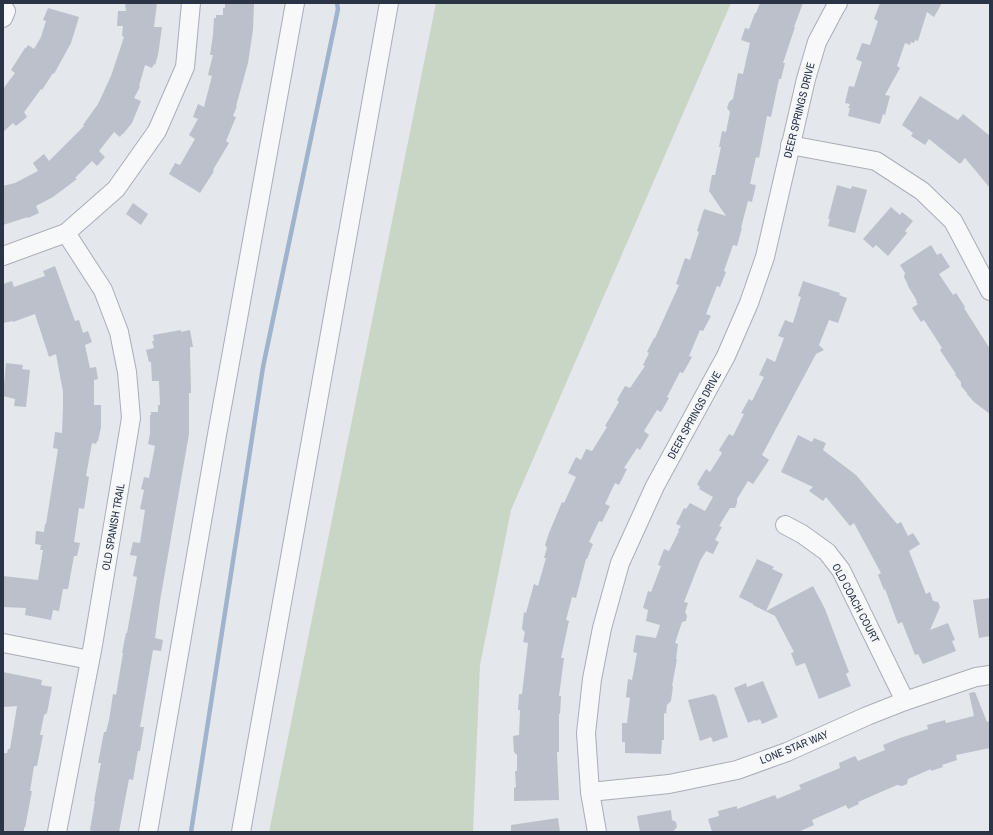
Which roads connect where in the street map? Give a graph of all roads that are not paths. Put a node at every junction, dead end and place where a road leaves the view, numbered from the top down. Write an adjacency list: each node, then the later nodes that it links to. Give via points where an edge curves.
1 (191, 3): 6 (street, via 185,66 157,131 116,189)
2 (295, 3): 16 (street)
3 (389, 3): 17 (street)
4 (838, 3): 5 (street, DEER SPRINGS DRIVE, via 818,42)
5 (790, 145): 8 (street, via 876,161 922,191 952,221); 14 (street, DEER SPRINGS DRIVE, via 765,257 749,303 726,356 655,486 620,562 602,628 592,679 586,733)
6 (66, 233): 7 (street); 11 (street, OLD SPANISH TRAIL, via 103,290 119,332 127,372 131,418)
7 (3, 256)
8 (990, 291)
9 (785, 525): 13 (street, OLD COACH COURT, via 827,552 841,570)
10 (3, 643): 11 (street)
11 (90, 660): 15 (street, OLD SPANISH TRAIL)
12 (990, 675): 13 (street, LONE STAR WAY, via 976,677)
13 (905, 701): 14 (street, LONE STAR WAY, via 787,752 738,770 669,784)
14 (590, 792): 18 (street, DEER SPRINGS DRIVE)
15 (57, 832)
16 (148, 832)
17 (241, 832)
18 (596, 832)

